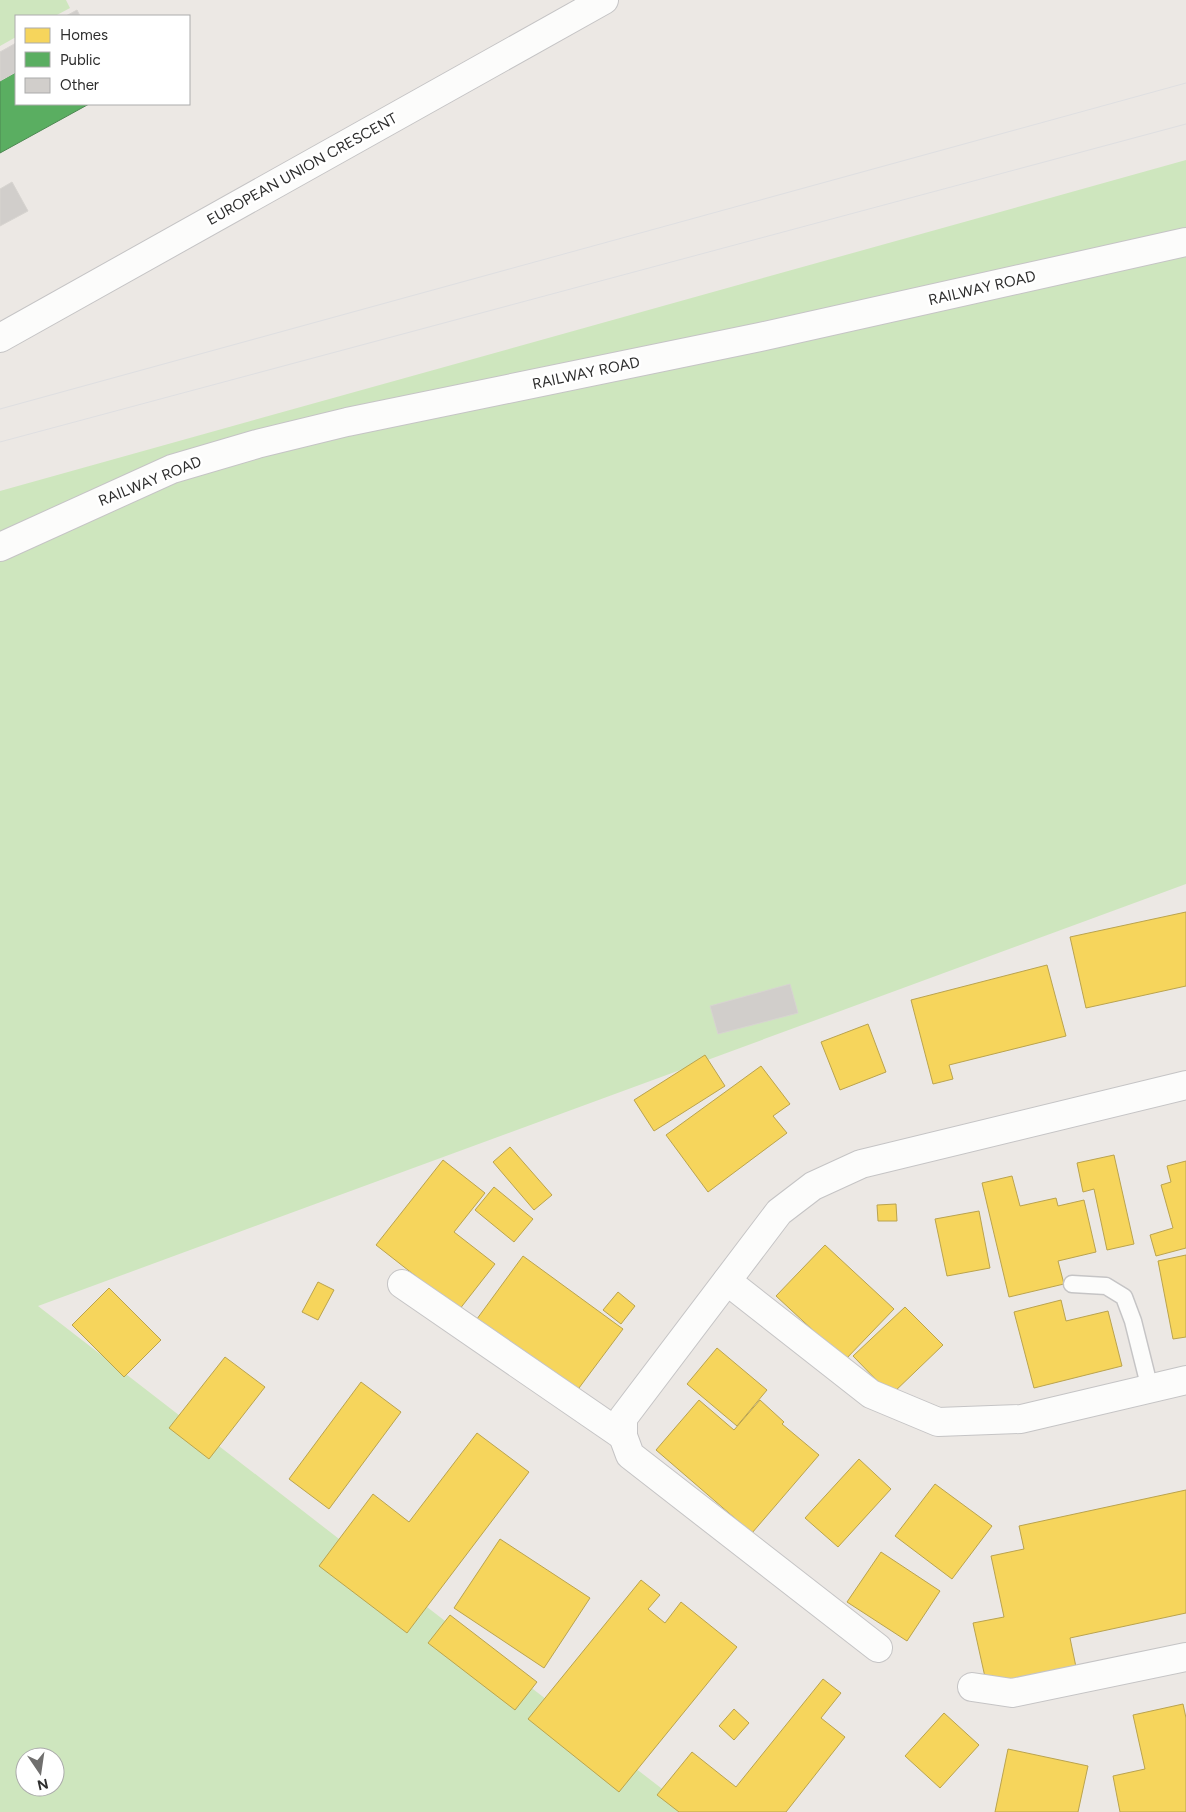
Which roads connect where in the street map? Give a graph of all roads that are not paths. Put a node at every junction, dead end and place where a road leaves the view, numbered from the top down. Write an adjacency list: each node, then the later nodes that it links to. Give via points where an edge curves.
1 (604, 0): 3 (street, EUROPEAN UNION CRESCENT)
2 (1186, 242): 4 (street, RAILWAY ROAD, via 257,444 172,469)
3 (0, 338)
4 (0, 547)
5 (1186, 1085): 6 (street, via 861,1164 813,1186 779,1212)
6 (727, 1281): 10 (street, via 872,1394 938,1422 1021,1419); 11 (street, via 623,1418)
7 (402, 1284): 11 (street)
8 (1072, 1284): 10 (lane, via 1106,1286 1124,1297)
9 (1186, 1380): 10 (street)
10 (1150, 1389)
11 (623, 1436): 12 (street, via 630,1455)
12 (878, 1648)
13 (1186, 1657): 14 (street, via 1012,1693)
14 (972, 1687)

